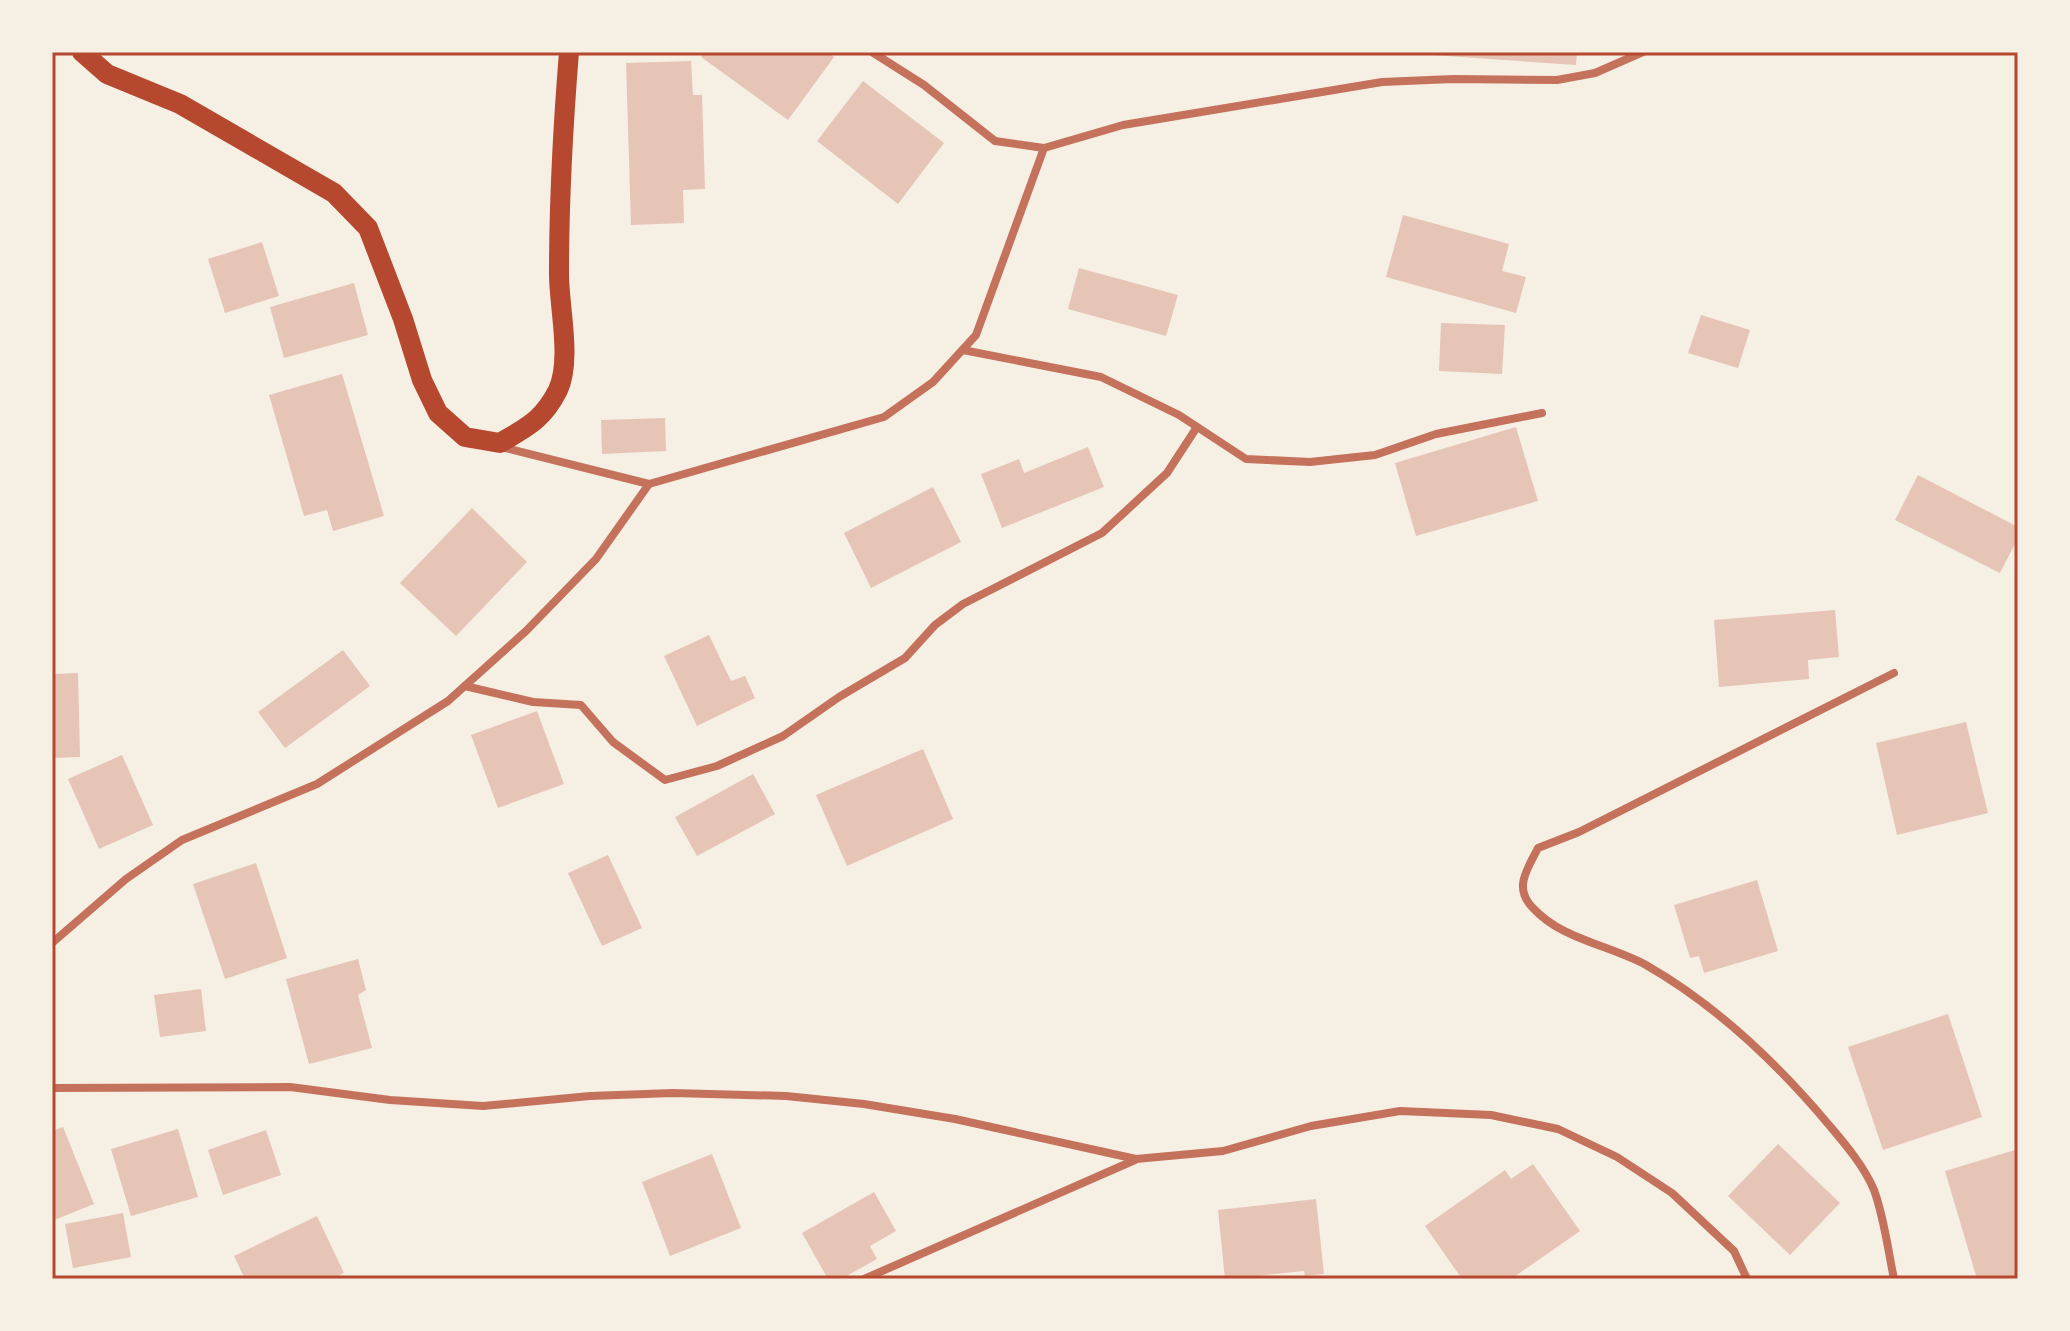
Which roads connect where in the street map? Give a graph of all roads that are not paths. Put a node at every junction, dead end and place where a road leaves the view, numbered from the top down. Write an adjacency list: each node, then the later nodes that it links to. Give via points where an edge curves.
1 (82, 52): 9 (main road, via 107,74 180,104 334,193 368,228 422,380 438,413)
2 (569, 52): 9 (main road, via 561,157 564,352 559,388 538,420 500,443)
3 (872, 52): 5 (street, via 995,141)
4 (1643, 52): 5 (street, via 1595,73 1557,80 1382,82 1123,125)
5 (1044, 148): 6 (street, via 976,335)
6 (963, 350): 8 (street, via 1101,377); 10 (street, via 933,382 884,417)
7 (1542, 413): 8 (street, via 1436,434 1375,455 1310,462 1246,459)
8 (1197, 427): 12 (street, via 1167,473 1102,533 963,604 905,658 783,736 717,766 665,780 613,742 581,705 533,702)
9 (465, 437): 10 (street)
10 (649, 484): 12 (street, via 596,559)
11 (1894, 673): 18 (street, via 1538,848 1521,885 1523,896 1553,927 1637,960 1725,1019 1809,1101 1851,1151 1874,1190)
12 (465, 686): 13 (street, via 317,784 182,840 126,879)
13 (52, 943)
14 (52, 1088): 15 (street, via 290,1087 483,1106 673,1093 786,1096 955,1119)
15 (1136, 1159): 16 (street); 17 (street, via 1223,1151 1311,1126 1400,1111 1491,1115 1558,1129 1617,1157 1672,1193 1734,1251)
16 (864, 1279)
17 (1747, 1279)
18 (1894, 1279)

